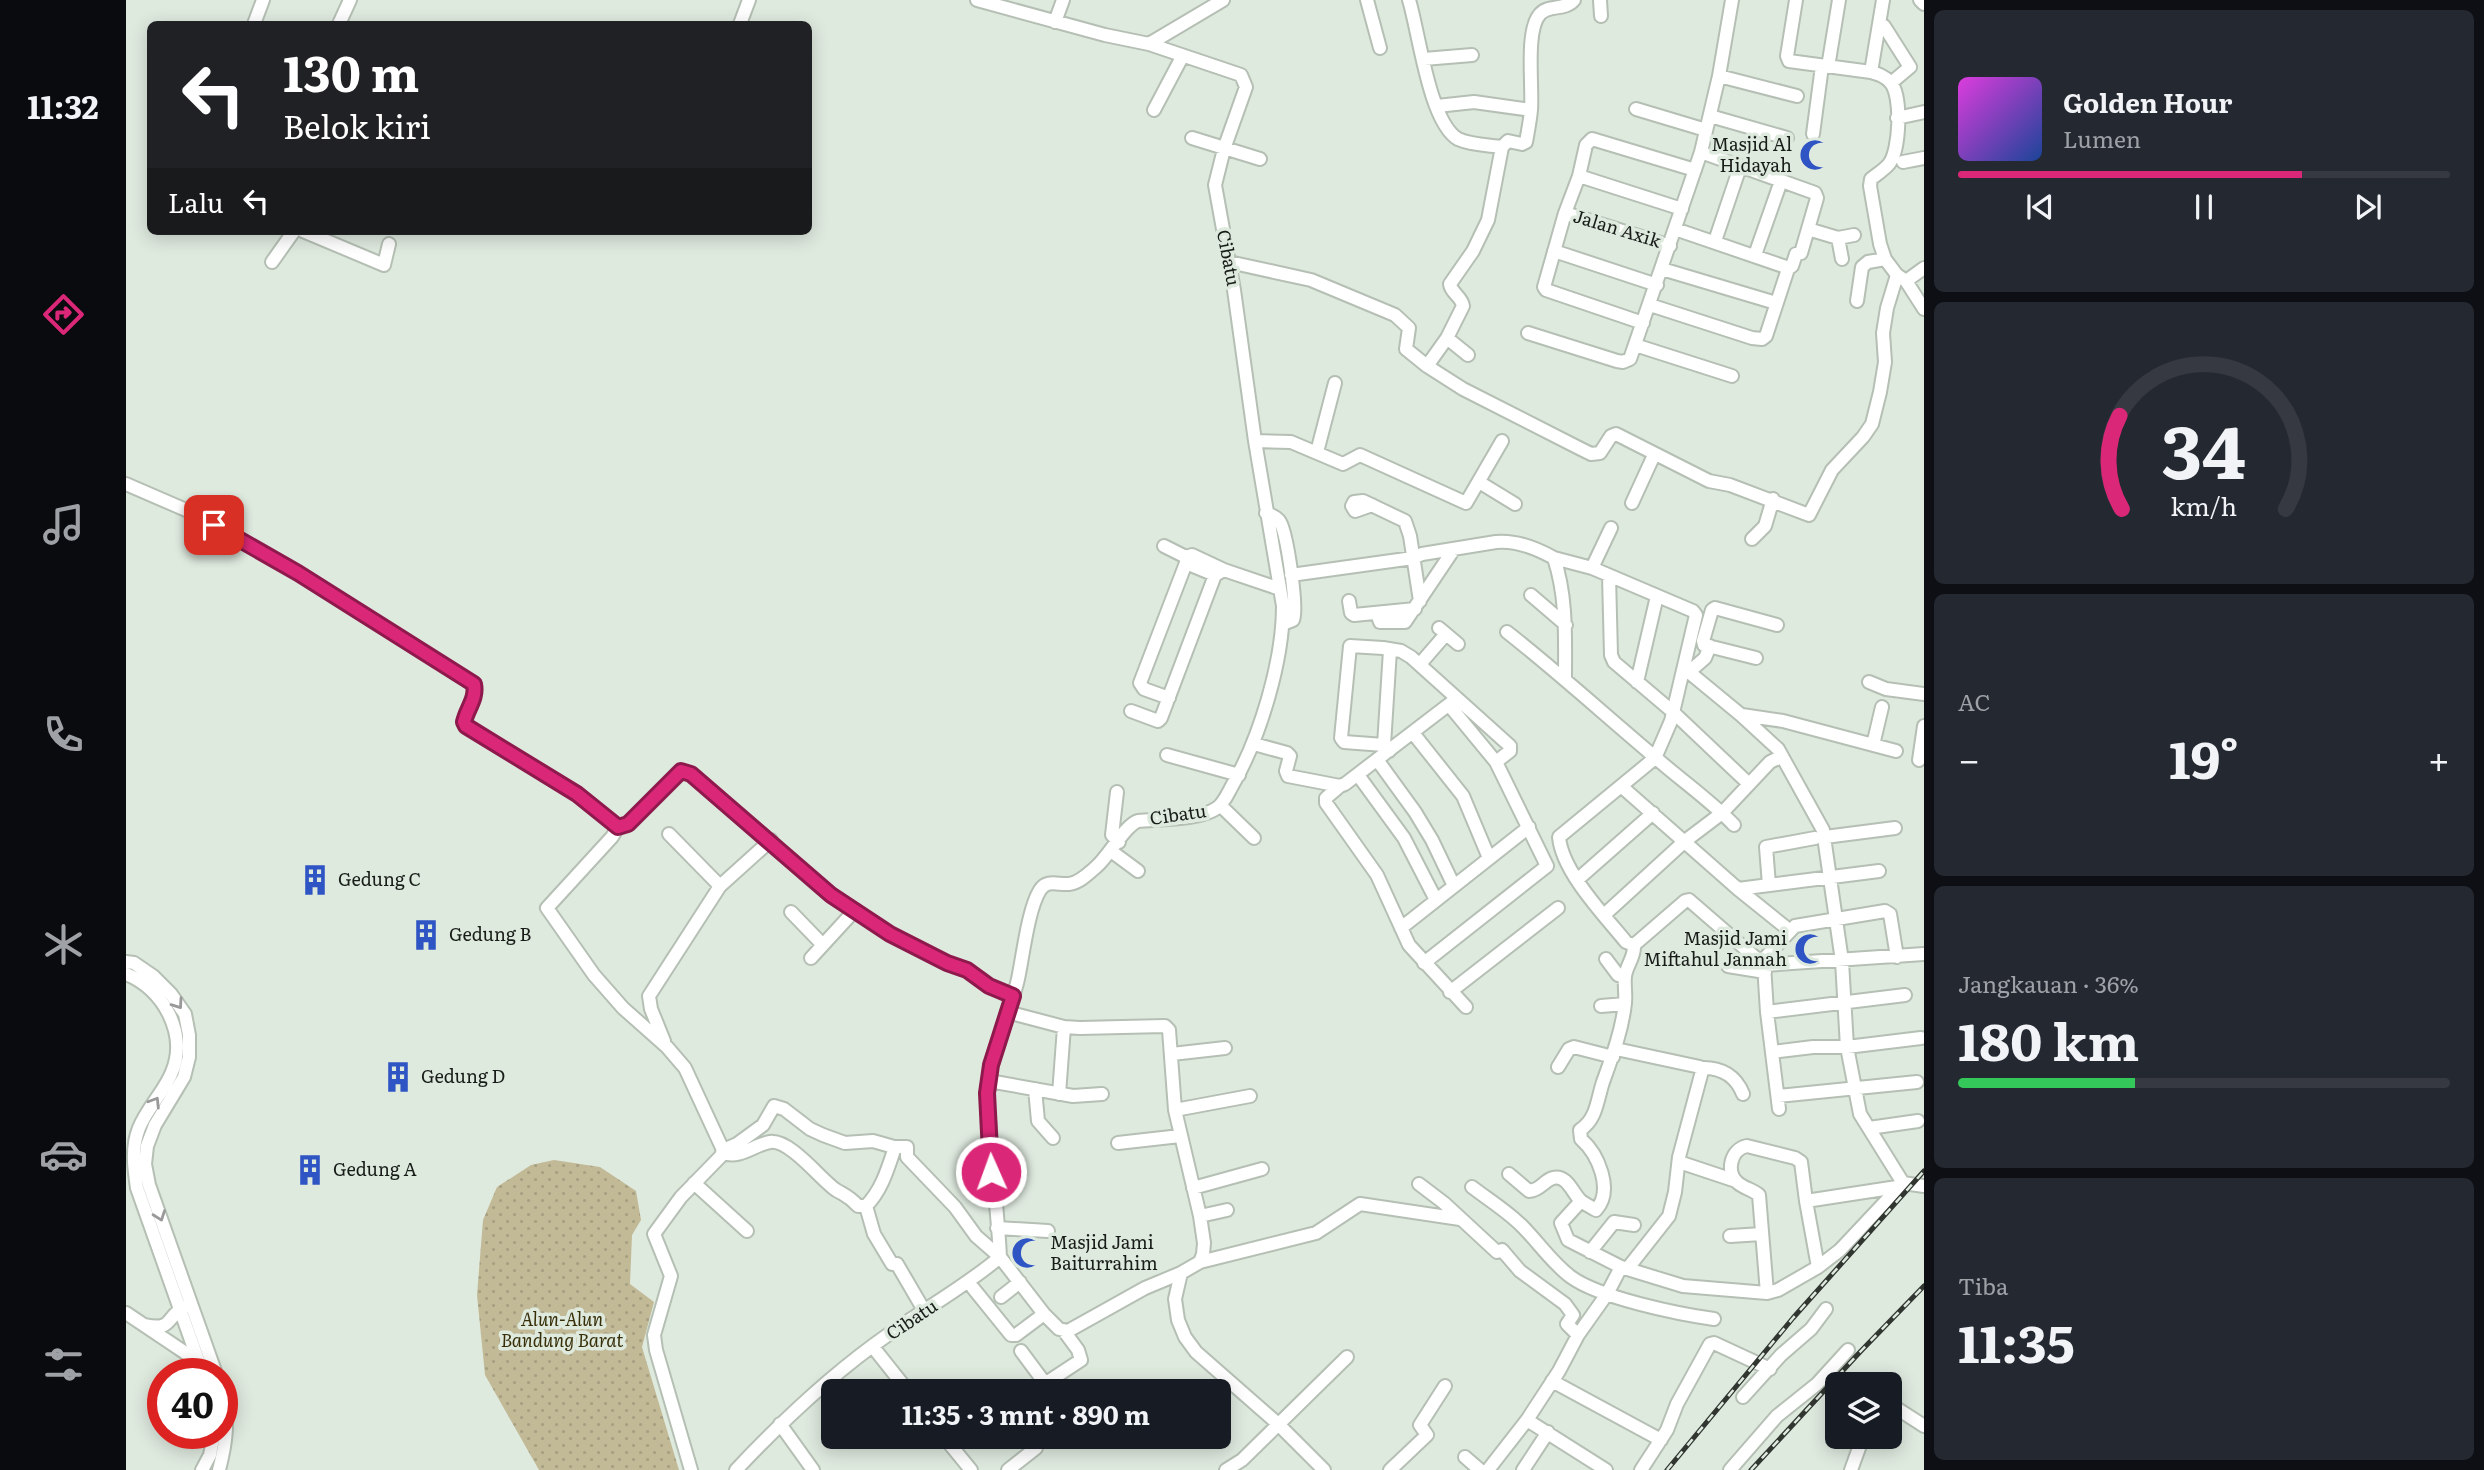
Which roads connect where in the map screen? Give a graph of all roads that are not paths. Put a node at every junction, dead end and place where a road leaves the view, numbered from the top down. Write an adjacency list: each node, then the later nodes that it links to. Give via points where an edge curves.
1 (263, 0): 17 (street)
2 (350, 0): 18 (street)
3 (749, 0): 19 (street)
4 (977, 0): 20 (street)
5 (1055, 0): 20 (street)
6 (1063, 0): 20 (street)
7 (1223, 0): 22 (street)
8 (1367, 0): 23 (street)
9 (1409, 0): 26 (street)
10 (1574, 0): 35 (street, via 1543,11 1535,23)
11 (1600, 0): 16 (street)
12 (1732, 0): 29 (street)
13 (1796, 0): 27 (street, via 1788,59)
14 (1839, 0): 27 (street)
15 (1883, 0): 21 (street)
16 (1601, 16)
17 (255, 21)
18 (340, 21)
19 (741, 21)
20 (1051, 21): 22 (street)
21 (1879, 24): 28 (street); 30 (street, via 1910,67)
22 (1149, 44): 25 (street)
23 (1380, 48)
24 (1472, 55): 26 (street)
25 (1182, 57): 34 (street); 44 (street, Cibatu, via 1241,75 1246,87)
26 (1424, 59): 32 (street)
27 (1825, 67): 28 (street); 40 (street)
28 (1871, 72): 30 (street)
29 (1719, 76): 31 (street); 37 (street)
30 (1891, 83): 38 (street)
31 (1797, 96)
32 (1437, 106): 35 (street, via 1474,102); 43 (street, via 1457,138)
33 (1636, 109): 39 (street)
34 (1154, 110)
35 (1531, 110): 43 (street, via 1525,142 1508,141)
36 (1924, 113): 38 (street)
37 (1710, 116): 39 (street); 42 (street)
38 (1897, 118): 67 (street, via 1898,141 1892,159 1871,179 1870,186)
39 (1706, 130): 45 (street)
40 (1813, 134)
41 (1192, 138): 44 (street)
42 (1787, 138)
43 (1502, 148): 81 (street, via 1488,220 1450,284 1463,304)
44 (1224, 149): 47 (street); 69 (street, Cibatu, via 1215,185)
45 (1700, 152): 49 (street); 50 (street)
46 (1924, 158): 48 (street)
47 (1260, 159)
48 (1903, 162)
49 (1740, 167): 52 (street); 61 (street)
50 (1695, 170): 51 (street, via 1592,139 1586,145); 53 (street)
51 (1579, 176): 53 (street); 54 (street)
52 (1781, 181): 56 (street, via 1816,195); 65 (street)
53 (1682, 209): 55 (street)
54 (1565, 213): 63 (street, Jalan Axik); 64 (street)
55 (1675, 229): 61 (street); 63 (street)
56 (1808, 229): 60 (street); 72 (street, via 1801,253)
57 (291, 235): 68 (street)
58 (313, 235): 62 (street, via 384,265)
59 (1854, 235): 60 (street)
60 (1838, 238): 66 (street)
61 (1715, 241): 65 (street)
62 (388, 244)
63 (1670, 246): 71 (street)
64 (1554, 251): 74 (street); 79 (street, via 1543,282 1546,290)
65 (1755, 255): 72 (street)
66 (1842, 259)
67 (1885, 259): 73 (street); 75 (street, via 1862,267)
68 (272, 262)
69 (1229, 262): 84 (street, via 1311,280 1395,315 1409,328 1406,349); 87 (street, Cibatu)
70 (1924, 268): 73 (street)
71 (1662, 269): 74 (street); 76 (street)
72 (1787, 269): 76 (street)
73 (1902, 278): 78 (street); 93 (street, via 1885,320 1885,362 1871,424 1832,470 1809,514 1785,508)
74 (1657, 285): 77 (street)
75 (1857, 301)
76 (1776, 303): 77 (street, via 1762,340)
77 (1650, 305): 79 (street)
78 (1924, 309)
79 (1643, 323): 82 (street)
80 (1528, 333): 82 (street, via 1617,362 1628,361)
81 (1447, 338): 83 (street); 84 (street)
82 (1635, 345): 85 (street)
83 (1468, 355)
84 (1427, 366): 90 (street, via 1591,454 1600,453 1616,434)
85 (1732, 376)
86 (1335, 383): 89 (street)
87 (1255, 441): 89 (street, via 1291,442); 97 (street, Cibatu)
88 (1502, 441): 91 (street)
89 (1317, 452): 91 (street, via 1343,464 1360,455 1462,503)
90 (1654, 455): 93 (street, via 1709,481); 94 (street)
91 (1479, 482): 96 (street)
92 (126, 484): 156 (street, via 193,513 298,573 474,684 466,726 577,794)
93 (1773, 499): 99 (street, via 1765,526)
94 (1632, 503)
95 (1372, 505): 102 (street, via 1405,521)
96 (1515, 505)
97 (1266, 513): 106 (street, via 1281,524); 109 (street, Cibatu)
98 (1611, 528): 105 (street)
99 (1752, 539)
100 (1164, 546): 104 (street)
101 (1454, 549): 102 (street); 103 (street, via 1507,541); 113 (street)
102 (1416, 555): 106 (street); 113 (street)
103 (1554, 558): 105 (street); 115 (street)
104 (1186, 560): 107 (street, via 1192,555); 128 (street, via 1140,683)
105 (1592, 568): 108 (street)
106 (1291, 571): 114 (street, via 1296,612 1293,620)
107 (1220, 572): 109 (street); 128 (street)
108 (1609, 576): 111 (street); 125 (street, via 1611,655)
109 (1280, 589): 114 (street, Cibatu)
110 (1531, 595): 115 (street)
111 (1657, 596): 123 (street, via 1696,615); 125 (street)
112 (1349, 601): 113 (street, via 1352,615)
113 (1418, 605)
114 (1283, 624): 136 (street, Cibatu)
115 (1566, 625): 124 (street)
116 (1777, 625): 119 (street, via 1715,608 1703,643)
117 (1507, 632): 124 (street)
118 (1458, 644): 122 (street, via 1442,631)
119 (1710, 646): 121 (street); 123 (street, via 1705,658)
120 (1390, 650): 122 (street, via 1401,651); 138 (street); 138 (street, via 1348,648 1341,738)
121 (1756, 658)
122 (1420, 664): 129 (street)
123 (1686, 670): 132 (street); 133 (street)
124 (1565, 678): 142 (street)
125 (1637, 681): 132 (street)
126 (1869, 682): 127 (street, via 1886,690)
127 (1924, 694)
128 (1169, 698): 131 (street, via 1158,721)
129 (1452, 702): 135 (street); 145 (street); 145 (street, via 1510,746)
130 (1882, 706): 137 (street)
131 (1131, 711)
132 (1673, 712): 142 (street); 148 (street)
133 (1741, 715): 137 (street); 141 (street)
134 (1924, 726): 143 (street)
135 (1413, 733): 138 (street); 165 (street, via 1463,796)
136 (1254, 744): 146 (street, Cibatu); 149 (street, via 1287,753 1289,776)
137 (1873, 745): 139 (street)
138 (1386, 748): 144 (street)
139 (1896, 751)
140 (1167, 755): 146 (street)
141 (1782, 756): 148 (street); 161 (street)
142 (1655, 758): 150 (street); 154 (street)
143 (1918, 760)
144 (1378, 761): 147 (street); 171 (street, via 1427,831)
145 (1496, 762): 157 (street)
146 (1239, 775): 152 (street, Cibatu)
147 (1358, 775): 149 (street); 174 (street, via 1404,838)
148 (1749, 783): 154 (street)
149 (1340, 786): 180 (street, via 1326,797 1326,803 1377,875)
150 (1621, 786): 153 (street); 169 (street, via 1559,837)
151 (1116, 792): 164 (street)
152 (1221, 806): 160 (street); 164 (street, Cibatu, via 1206,814 1130,824)
153 (1653, 813): 163 (street); 169 (street)
154 (1722, 813): 155 (street); 163 (street)
155 (1734, 825)
156 (618, 827): 162 (street, via 638,816 681,771 691,774); 206 (street, via 547,908 594,975)
157 (1529, 827): 165 (street); 190 (street, via 1547,866)
158 (1895, 828): 161 (street)
159 (668, 834): 170 (street)
160 (1254, 838)
161 (1820, 838): 168 (street); 172 (street, via 1766,846)
162 (771, 841): 170 (street); 176 (street)
163 (1685, 841): 173 (street); 178 (street)
164 (1115, 847): 166 (street); 197 (street, Cibatu, via 1079,880 1052,883 1040,890)
165 (1489, 858): 171 (street)
166 (1138, 871)
167 (1879, 871): 168 (street)
168 (1830, 877): 172 (street); 179 (street)
169 (1577, 880): 178 (street)
170 (720, 886): 206 (street, via 648,998)
171 (1454, 886): 174 (street)
172 (1769, 886): 173 (street)
173 (1738, 889): 181 (street)
174 (1436, 900): 180 (street)
175 (1558, 908): 195 (street)
176 (855, 910): 182 (street); 197 (street, via 890,934)
177 (791, 912): 182 (street)
178 (1604, 915): 183 (street)
179 (1836, 919): 181 (street); 185 (street, via 1888,912); 188 (street)
180 (1401, 928): 190 (street)
181 (1789, 930): 192 (street)
182 (822, 944): 186 (street)
183 (1634, 946): 192 (street, via 1689,900); 194 (street)
184 (1924, 954): 185 (street)
185 (1897, 957): 188 (street)
186 (811, 958)
187 (1606, 959): 194 (street)
188 (1842, 961): 192 (street); 198 (street)
189 (126, 962): 263 (street, one-way to 263, via 153,976 185,1014 189,1058 184,1077 150,1134 145,1164)
190 (1424, 963): 195 (street)
191 (1728, 966): 192 (street)
192 (1763, 967): 203 (street)
193 (126, 974): 263 (street, one-way to 193, via 137,1188 133,1166 138,1130 172,1072 177,1037 162,1002)
194 (1625, 977): 199 (street)
195 (1450, 992): 201 (street)
196 (1905, 995): 198 (street)
197 (1013, 996): 202 (street, Cibatu)
198 (1846, 1002): 203 (street); 207 (street)
199 (1625, 1004): 200 (street); 210 (street)
200 (1601, 1006)
201 (1466, 1007)
202 (1007, 1012): 204 (street); 214 (street, Cibatu)
203 (1767, 1012): 209 (street)
204 (1065, 1027): 211 (street, via 1166,1026); 218 (street)
205 (1921, 1038): 207 (street)
206 (667, 1047): 229 (street, via 685,1068)
207 (1847, 1047): 209 (street); 217 (street)
208 (1225, 1048): 211 (street)
209 (1772, 1052): 217 (street, via 1779,1102)
210 (1615, 1053): 212 (street, via 1574,1046); 213 (street); 240 (street, via 1597,1108 1580,1130 1605,1187 1603,1199 1596,1210)
211 (1172, 1054): 222 (street)
212 (1558, 1067)
213 (1701, 1069): 220 (street, via 1729,1074); 230 (street)
214 (989, 1082): 216 (street); 247 (street, Cibatu, via 991,1172)
215 (1917, 1083): 217 (street)
216 (1035, 1089): 218 (street); 226 (street, via 1038,1121)
217 (1855, 1089): 224 (street, via 1860,1114)
218 (1059, 1094): 219 (street)
219 (1101, 1094)
220 (1743, 1094)
221 (1250, 1096): 222 (street)
222 (1175, 1110): 225 (street)
223 (1918, 1121): 224 (street)
224 (1869, 1128): 236 (street)
225 (1180, 1136): 227 (street); 239 (street)
226 (1053, 1139)
227 (1118, 1143)
228 (894, 1147): 229 (street, via 873,1141 845,1143 810,1129 774,1106 763,1125); 242 (street, via 881,1185); 253 (street, via 907,1147 907,1157)
229 (723, 1152): 234 (street); 242 (street, via 738,1155 779,1143 811,1164 858,1206)
230 (1679, 1162): 233 (street); 256 (street, via 1669,1216)
231 (1262, 1169): 239 (street)
232 (1508, 1174): 240 (street, via 1529,1191 1550,1179 1563,1179)
233 (1736, 1181): 241 (street, via 1732,1163 1739,1148 1795,1158 1801,1162); 250 (street, via 1759,1195)
234 (694, 1184): 248 (street); 301 (street, via 654,1234 671,1276 654,1335 656,1350)
235 (1419, 1184): 245 (street)
236 (1900, 1185): 237 (street); 241 (street); 255 (street, via 1840,1250)
237 (1924, 1186)
238 (1472, 1187): 261 (street, via 1522,1226 1570,1276)
239 (1193, 1188): 244 (street)
240 (1581, 1201): 252 (street, via 1561,1223 1562,1230 1568,1240)
241 (1806, 1201): 255 (street)
242 (866, 1206): 265 (street, via 880,1246 892,1264 897,1264)
243 (1227, 1210): 244 (street)
244 (1200, 1216): 254 (street, via 1204,1243)
245 (1460, 1219): 254 (street, via 1360,1204 1316,1233); 271 (street, via 1565,1304 1573,1315 1567,1324)
246 (1634, 1225): 252 (street, via 1614,1222)
247 (998, 1228): 249 (street); 253 (street, Cibatu)
248 (747, 1231)
249 (1048, 1231)
250 (1762, 1234): 251 (street); 260 (street)
251 (1730, 1236)
252 (1590, 1252): 256 (street)
253 (1000, 1257): 258 (street); 265 (street, Cibatu)
254 (1199, 1262): 257 (street)
255 (1818, 1266): 260 (street)
256 (1624, 1267): 260 (street, via 1683,1286); 261 (street)
257 (1181, 1273): 270 (street); 288 (street, via 1175,1299 1185,1337 1196,1352)
258 (1020, 1282): 262 (street); 267 (street)
259 (973, 1288): 267 (street, via 1011,1335)
260 (1767, 1293)
261 (1607, 1294): 268 (street); 271 (street)
262 (1001, 1297)
263 (186, 1306): 269 (street, via 160,1328); 277 (street); 278 (street)
264 (1826, 1309): 279 (street)
265 (925, 1312): 272 (street, Cibatu)
266 (126, 1313): 269 (street)
267 (1044, 1314): 270 (street)
268 (1714, 1320)
269 (141, 1324): 276 (street)
270 (1064, 1331): 282 (street, via 1081,1360)
271 (1578, 1335): 283 (street)
272 (873, 1347): 280 (street); 289 (street, Cibatu)
273 (1848, 1350): 314 (street, via 1817,1384 1777,1416)
274 (1021, 1351): 281 (street)
275 (1347, 1357): 288 (street)
276 (187, 1358)
277 (199, 1358)
278 (209, 1358)
279 (1770, 1368): 285 (street); 292 (street, via 1710,1344)
280 (898, 1379)
281 (1043, 1379)
282 (1057, 1379)
283 (1552, 1381): 287 (street); 292 (street)
284 (1445, 1386): 308 (street, via 1420,1425 1427,1435)
285 (1743, 1397)
286 (1902, 1412): 290 (street)
287 (1527, 1420): 291 (street); 310 (street)
288 (1278, 1423): 306 (street); 307 (street)
289 (780, 1424): 302 (street, Cibatu); 303 (street)
290 (1924, 1426)
291 (1548, 1432): 311 (street); 312 (street)
292 (1661, 1440): 313 (street)
293 (213, 1449): 299 (street)
294 (219, 1449): 300 (street)
295 (954, 1449): 304 (street)
296 (1035, 1449): 305 (street)
297 (1859, 1449): 315 (street)
298 (1465, 1457): 309 (street)
299 (202, 1470)
300 (219, 1470)
301 (691, 1470)
302 (736, 1470)
303 (813, 1470)
304 (971, 1470)
305 (1008, 1470)
306 (1226, 1470)
307 (1324, 1470)
308 (1391, 1470)
309 (1480, 1470)
310 (1488, 1470)
311 (1523, 1470)
312 (1606, 1470)
313 (1641, 1470)
314 (1730, 1470)
315 (1852, 1470)

